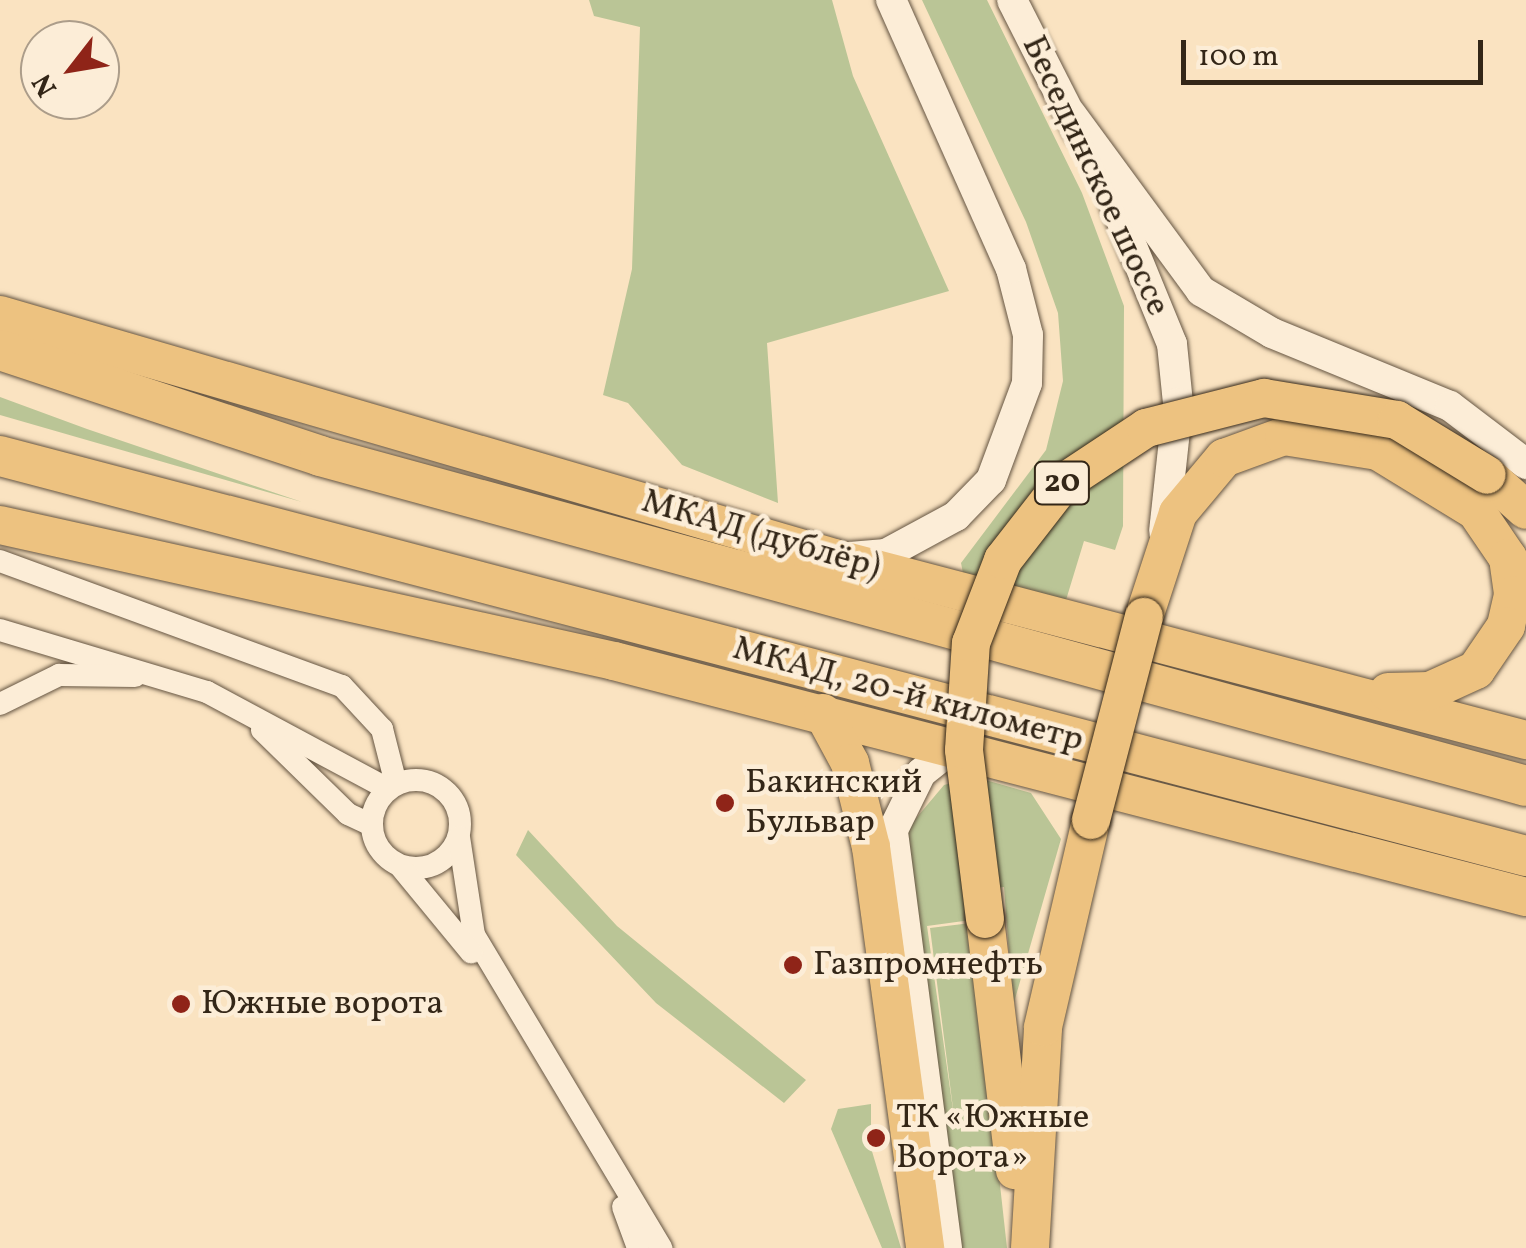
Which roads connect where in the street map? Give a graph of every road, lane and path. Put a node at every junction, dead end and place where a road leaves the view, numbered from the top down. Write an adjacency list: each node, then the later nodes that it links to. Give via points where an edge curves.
1 (891, 0): 11 (street, via 1012,269 1028,334 1027,383 990,480 956,516 886,554)
2 (1012, 0): 3 (street, Бесединское шоссе)
3 (1071, 114): 7 (street, via 1201,291 1272,333 1450,406); 10 (street, Бесединское шоссе, via 1172,344 1176,446)
4 (0, 315): 11 (main road, МКАД (дублёр))
5 (0, 350): 22 (highway, МКАД, 20-й километр, via 320,456)
6 (0, 456): 26 (highway, МКАД, 20-й километр)
7 (1526, 464)
8 (1526, 510): 34 (main road, 20, bridge, via 1487,475 1397,420 1264,398 1146,428 1062,483 1004,560 971,643 964,750)
9 (0, 525): 19 (main road)
10 (1160, 549): 16 (main road, via 1202,477 1256,441 1342,442 1448,488 1508,558 1513,595 1493,651 1430,691); 29 (main road, Бесединское шоссе, bridge, via 1050,990)
11 (834, 558): 16 (main road, МКАД (дублёр))
12 (0, 560): 23 (street, via 342,686 382,730)
13 (11, 633): 14 (street); 15 (street)
14 (0, 649)
15 (167, 677): 17 (street, via 59,675); 18 (street)
16 (1345, 690): 20 (main road, МКАД (дублёр))
17 (0, 704)
18 (238, 706): 23 (street); 24 (street, via 348,814)
19 (823, 713): 21 (main road); 32 (main road, via 850,763 871,847)
20 (1526, 740)
21 (955, 746): 28 (main road); 33 (street, via 921,773 893,830)
22 (1526, 786)
23 (392, 787): 24 (street); 25 (street, via 418,780 449,794)
24 (372, 825): 27 (street, via 380,850)
25 (459, 836): 27 (street, via 438,864); 31 (street, via 474,936)
26 (1526, 856)
27 (400, 866): 30 (street, via 465,940 634,1224)
28 (1526, 897)
29 (1036, 1118): 34 (main road, Бесединское шоссе); 35 (main road, Бесединское шоссе)
30 (638, 1248)
31 (662, 1248)
32 (925, 1248)
33 (946, 1248)
34 (1029, 1248)
35 (1053, 1248)

